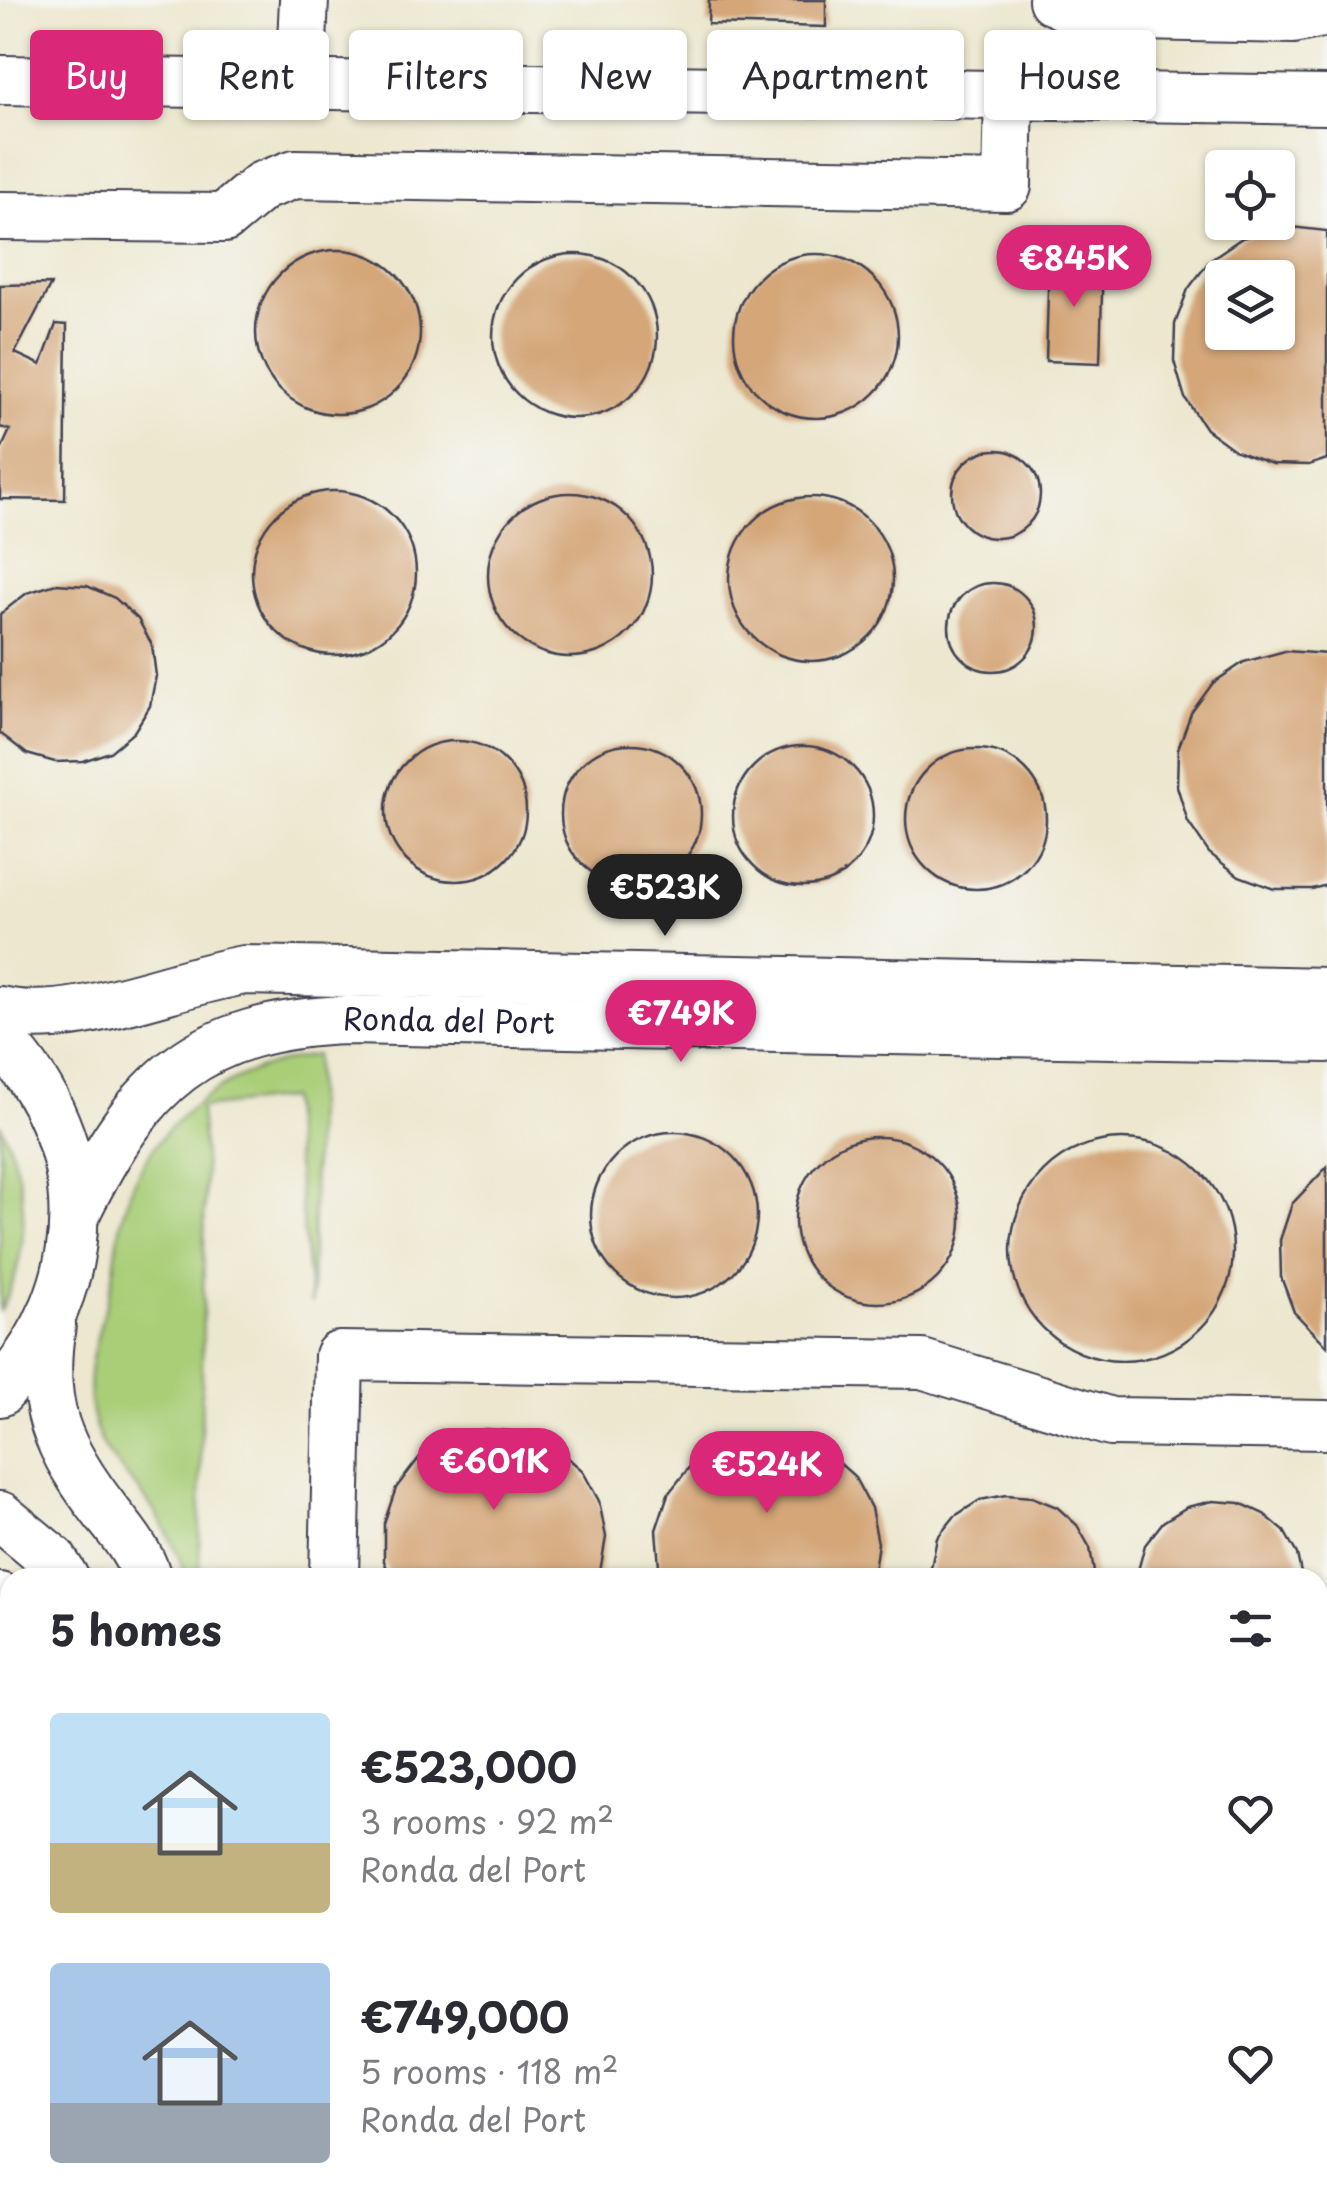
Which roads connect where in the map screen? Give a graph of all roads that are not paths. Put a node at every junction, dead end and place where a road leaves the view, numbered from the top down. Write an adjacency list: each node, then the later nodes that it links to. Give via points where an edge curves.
1 (304, 0): 4 (street)
2 (1052, 0): 3 (street, via 1083,15 1293,18)
3 (1327, 12)
4 (303, 30)
5 (0, 80): 6 (street)
6 (183, 82)
7 (329, 84): 8 (street)
8 (984, 94)
9 (1156, 97): 10 (street)
10 (1327, 100)
11 (1008, 120): 12 (street, via 1007,186 295,174 262,186 224,218)
12 (0, 216)
13 (1327, 992): 14 (street, Ronda del Port, via 244,970 85,1011)
14 (0, 1011)
15 (1327, 1038): 17 (street, Ronda del Port, via 347,1020 274,1025 212,1046 149,1095 105,1152)
16 (0, 1039): 17 (street, via 54,1112 68,1149)
17 (76, 1210): 18 (street)
18 (52, 1316): 19 (street, via 28,1361); 23 (street, via 46,1386 61,1448)
19 (0, 1392)
20 (1327, 1425): 24 (street, via 1111,1422 922,1364 339,1356)
21 (0, 1516): 22 (street)
22 (58, 1568)
23 (142, 1568)
24 (334, 1568)

